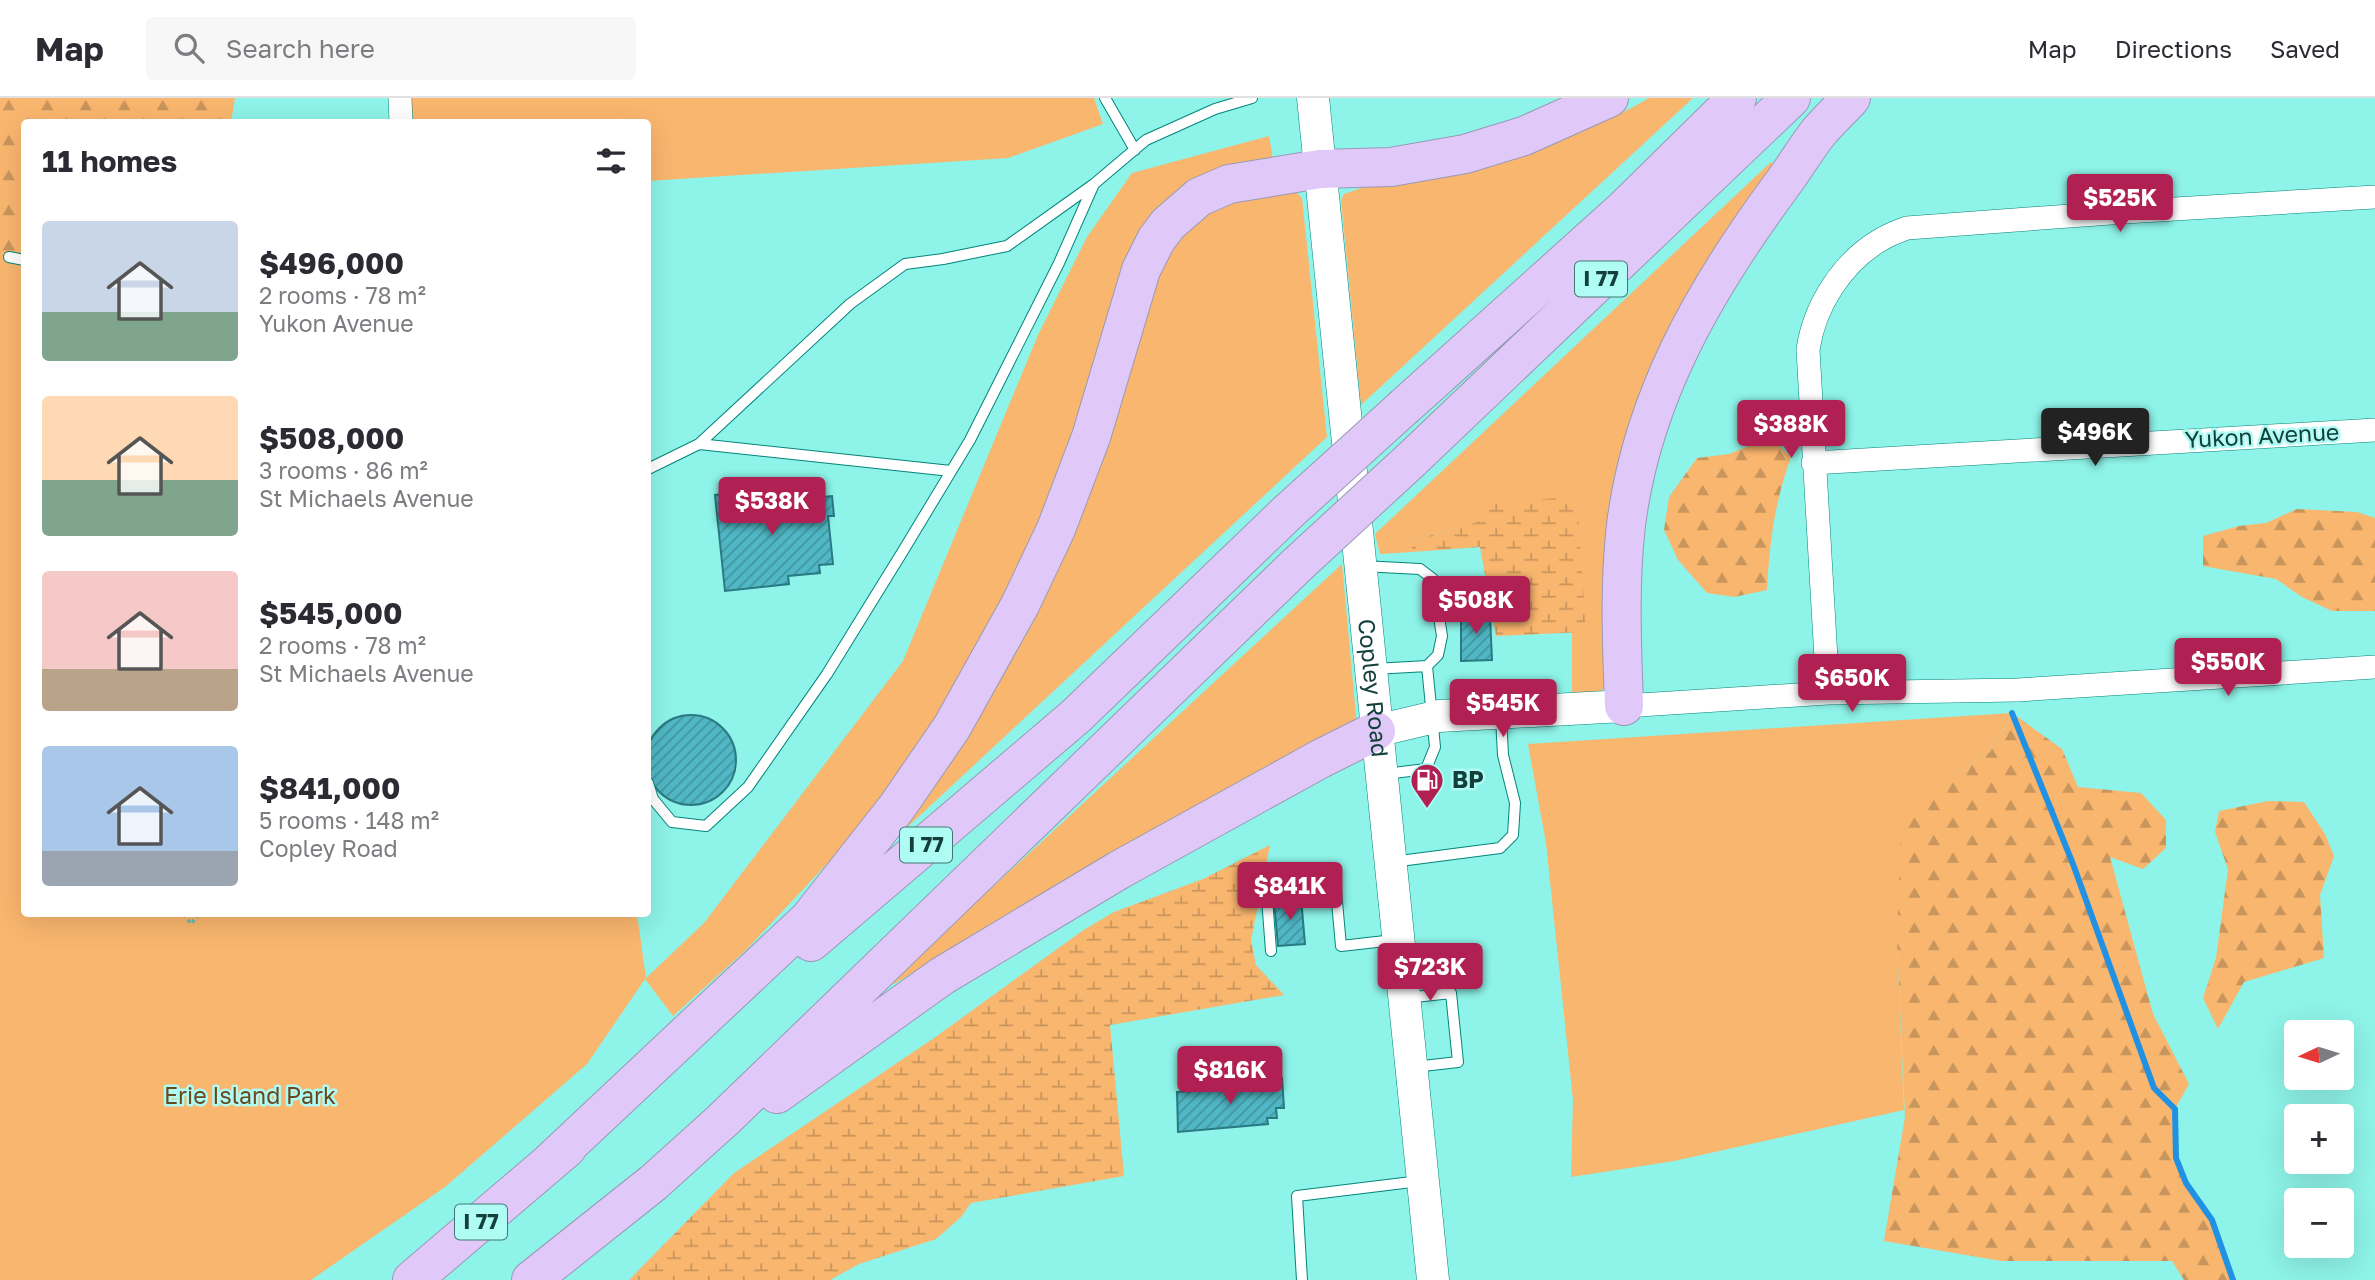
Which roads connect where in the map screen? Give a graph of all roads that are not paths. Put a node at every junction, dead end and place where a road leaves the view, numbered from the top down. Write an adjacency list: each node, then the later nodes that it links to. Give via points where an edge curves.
1 (400, 98): 9 (street)
2 (1105, 98): 10 (lane)
3 (1252, 98): 10 (lane, via 1215,109 1146,140)
4 (1313, 98): 11 (main road, Copley Road)
5 (1609, 98): 11 (highway, via 1524,136 1465,154 1391,167)
6 (1737, 98): 37 (highway, I 77, bridge, via 1622,211 1288,512 1076,716)
7 (1791, 98): 39 (highway, I 77, bridge)
8 (1851, 98): 26 (highway, via 1818,134 1739,244 1668,373 1642,449 1626,524)
9 (401, 119)
10 (1135, 150): 12 (lane)
11 (1320, 169): 21 (main road, Copley Road); 37 (highway, via 1214,189 1184,207 1168,224 1141,270 1091,437 1056,529 952,727 897,807 809,919)
12 (1094, 184): 17 (lane, via 1007,246 905,264 850,304); 20 (lane, via 1059,263)
13 (2375, 197): 18 (street, via 1907,228 1881,239 1831,289 1810,335)
14 (9, 257): 15 (lane)
15 (21, 259)
16 (2375, 429): 18 (street, Yukon Avenue)
17 (699, 444): 19 (lane); 20 (lane)
18 (1813, 463): 25 (street)
19 (651, 468)
20 (951, 471): 31 (lane, via 827,674 748,787 706,826 672,822)
21 (1360, 566): 22 (lane, via 1420,569 1433,579 1442,636 1438,655); 24 (main road, Copley Road)
22 (1427, 666): 24 (lane); 28 (lane)
23 (2375, 667): 25 (street, via 2018,690)
24 (1370, 669): 29 (main road, Copley Road)
25 (1828, 693): 26 (street)
26 (1624, 706): 27 (main road)
27 (1500, 713): 28 (main road); 32 (lane, via 1503,755 1515,803 1513,835 1500,848)
28 (1433, 718): 29 (main road); 30 (lane, via 1435,747 1426,769)
29 (1376, 731): 30 (main road, Copley Road); 39 (highway, via 1119,870 942,976)
30 (1381, 775): 32 (main road, Copley Road)
31 (651, 793)
32 (1390, 862): 33 (main road, Copley Road)
33 (1397, 939): 34 (lane, via 1341,946 1335,880 1266,886); 35 (main road, Copley Road)
34 (1270, 951)
35 (1404, 998): 36 (main road, Copley Road); 36 (lane, via 1451,993 1458,1062)
36 (1411, 1068): 38 (main road, Copley Road)
37 (549, 1163): 40 (highway, I 77)
38 (1423, 1181): 42 (lane, via 1297,1196); 43 (main road, Copley Road)
39 (653, 1183): 41 (highway, I 77)
40 (412, 1280)
41 (531, 1280)
42 (1303, 1280)
43 (1433, 1280)

